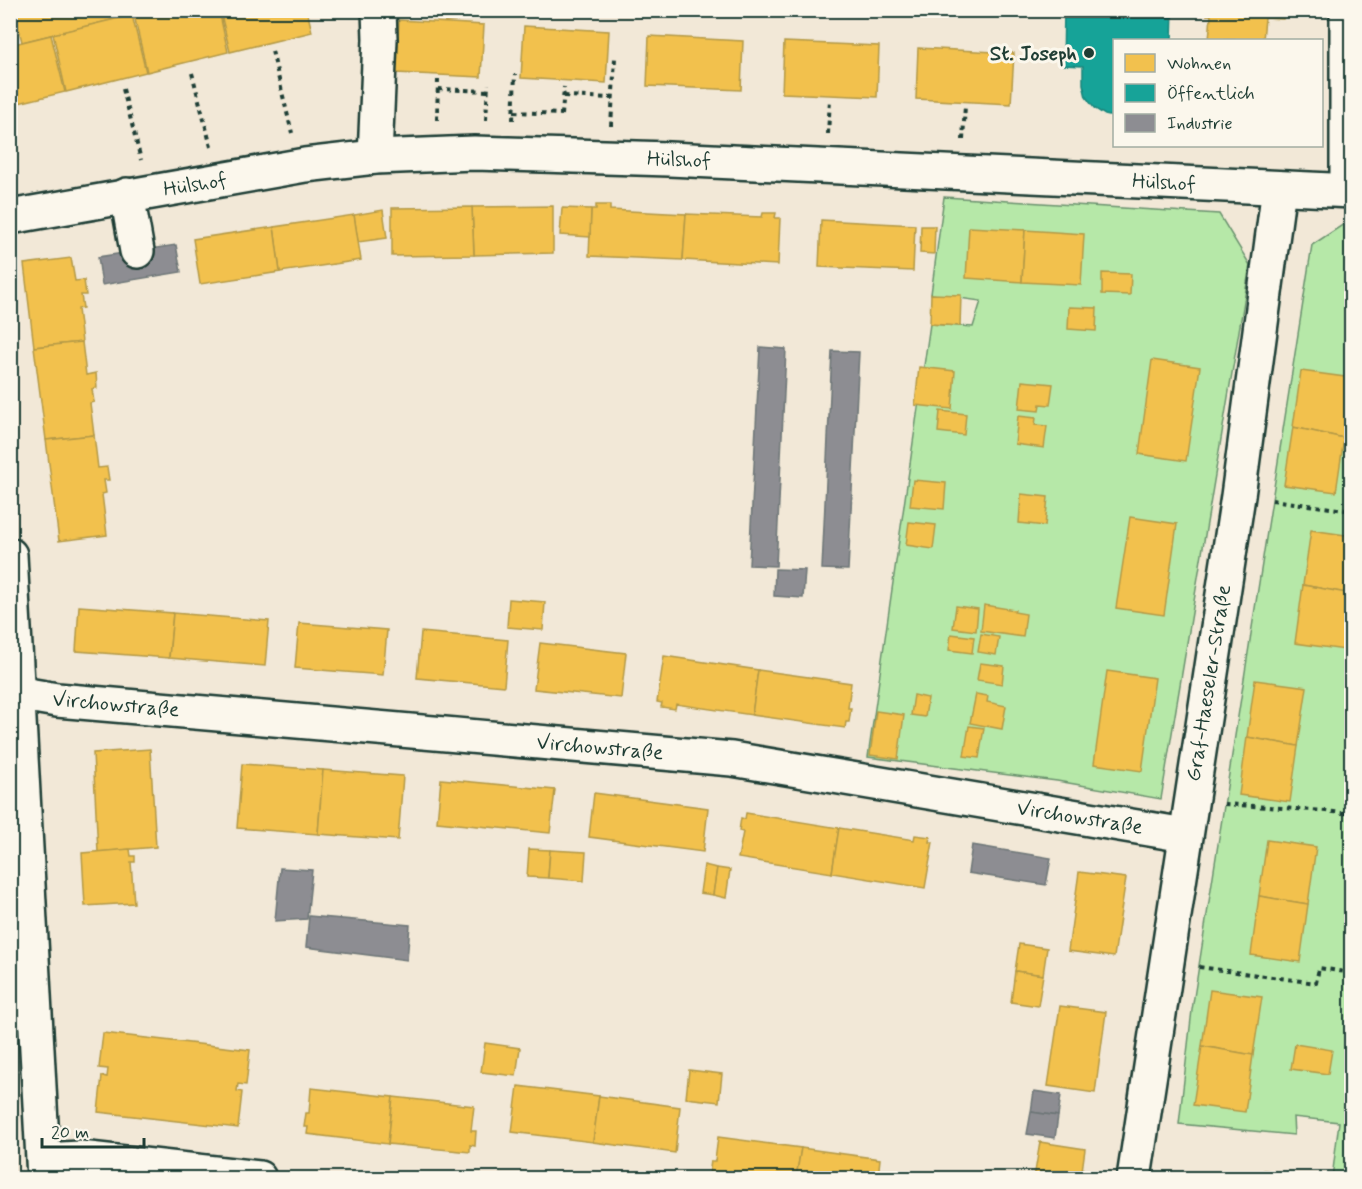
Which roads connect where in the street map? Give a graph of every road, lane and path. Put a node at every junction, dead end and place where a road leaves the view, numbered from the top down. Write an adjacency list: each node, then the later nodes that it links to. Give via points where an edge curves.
1 (379, 10): 28 (street)
2 (1347, 10): 31 (street)
3 (272, 51): 24 (path)
4 (615, 58): 14 (path)
5 (192, 73): 27 (path)
6 (515, 74): 17 (path)
7 (438, 80): 11 (path)
8 (488, 84): 12 (path)
9 (564, 87): 13 (path)
10 (123, 89): 29 (path)
11 (438, 89): 12 (path); 22 (path)
12 (488, 91): 20 (path)
13 (564, 96): 14 (path); 18 (path)
14 (613, 98): 23 (path)
15 (830, 99): 25 (path)
16 (965, 105): 26 (path)
17 (514, 112): 18 (path); 21 (path)
18 (562, 114): 19 (path)
19 (562, 121)
20 (486, 126)
21 (513, 126)
22 (436, 127)
23 (611, 129)
24 (293, 139)
25 (828, 139)
26 (962, 147)
27 (211, 151)
28 (375, 157): 30 (street, Hülshof, via 474,153 669,159); 32 (street, Hülshof)
29 (142, 164)
30 (1279, 188): 31 (street, Hülshof); 35 (street, Graf-Haeseler-Straße)
31 (1349, 191)
32 (128, 195): 33 (street, Hülshof); 34 (street)
33 (10, 217)
34 (137, 250)
35 (1238, 495): 36 (path); 39 (street, Graf-Haeseler-Straße)
36 (1352, 511)
37 (10, 555): 38 (street)
38 (15, 693): 41 (street, Virchowstraße, via 57,700 732,759); 44 (street)
39 (1190, 801): 40 (path); 41 (street, Graf-Haeseler-Straße)
40 (1352, 814)
41 (1185, 835): 42 (street, Graf-Haeseler-Straße)
42 (1166, 962): 43 (path, via 1316,983 1319,968); 46 (street, Graf-Haeseler-Straße)
43 (1352, 973)
44 (44, 1169): 45 (street, via 80,1158)
45 (259, 1179)
46 (1134, 1179)

